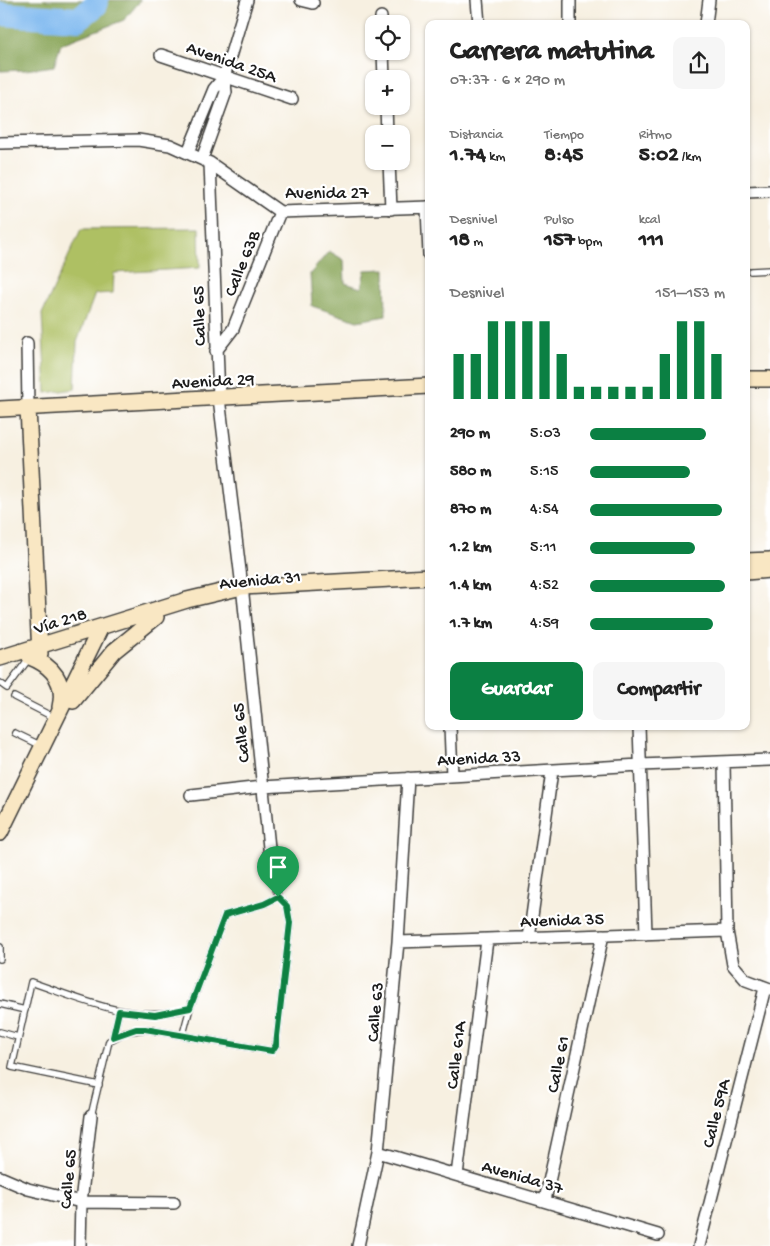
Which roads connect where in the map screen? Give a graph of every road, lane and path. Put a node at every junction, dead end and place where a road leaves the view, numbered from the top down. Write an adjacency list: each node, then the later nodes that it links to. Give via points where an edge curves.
1 (247, 0): 11 (street, Calle 65)
2 (301, 0): 6 (street)
3 (477, 0): 7 (street)
4 (570, 0): 8 (street)
5 (709, 0): 9 (street)
6 (313, 3)
7 (479, 20)
8 (570, 20)
9 (706, 20)
10 (161, 55): 11 (street, Avenida 25A)
11 (224, 77): 12 (street, Avenida 25A); 14 (street, Calle 65, via 214,89); 15 (street, Calle 65, via 226,92)
12 (292, 99)
13 (0, 143): 14 (street, Avenida 27, via 138,140 170,145)
14 (188, 152): 15 (street, Avenida 27)
15 (206, 161): 21 (street, Avenida 27); 25 (street, Calle 65)
16 (389, 170): 20 (street)
17 (770, 191): 18 (street)
18 (750, 192)
19 (425, 207): 20 (street, Avenida 27)
20 (391, 210): 21 (street, Avenida 27)
21 (280, 212): 25 (street, Calle 63B, via 233,329)
22 (770, 270): 23 (lane)
23 (751, 271)
24 (27, 344): 30 (street)
25 (216, 351): 29 (street, Calle 65)
26 (750, 379): 27 (main road)
27 (770, 379)
28 (425, 386): 29 (main road, Avenida 29)
29 (219, 398): 30 (main road, Avenida 29); 38 (street, Calle 65)
30 (28, 408): 31 (main road, Avenida 29); 41 (main road)
31 (0, 410)
32 (770, 560): 33 (main road)
33 (750, 561)
34 (770, 570): 35 (main road)
35 (750, 572)
36 (425, 577): 38 (main road, Avenida 31)
37 (425, 587): 38 (main road, Avenida 31)
38 (243, 591): 39 (main road, Avenida 31); 40 (main road, Avenida 31, via 187,600); 57 (street, Calle 65)
39 (156, 617): 40 (main road, Avenida 31); 46 (main road, via 114,650)
40 (99, 633): 41 (main road, Vía 218); 46 (main road)
41 (37, 652): 42 (main road, Vía 218); 43 (main road, Vía 218); 44 (lane, via 6,688); 46 (main road, via 61,685 62,700)
42 (0, 658)
43 (0, 666)
44 (0, 683)
45 (14, 697): 46 (lane)
46 (57, 720): 50 (main road)
47 (450, 730): 55 (street)
48 (639, 730): 53 (street)
49 (14, 733): 50 (lane)
50 (44, 746): 59 (main road)
51 (770, 760): 52 (street, Avenida 33)
52 (724, 763): 53 (street, Avenida 33); 62 (street)
53 (640, 765): 54 (street, Avenida 33); 63 (street)
54 (552, 771): 55 (street, Avenida 33); 65 (street)
55 (452, 776): 56 (street, Avenida 33)
56 (408, 778): 57 (street, Avenida 33); 67 (street, Calle 63)
57 (262, 786): 58 (street, Avenida 33); 60 (street, Calle 65)
58 (191, 795)
59 (0, 833)
60 (271, 867): 61 (lane)
61 (278, 897): 72 (lane, via 225,915); 76 (lane, via 287,906 290,923 276,1045 272,1051)
62 (727, 931): 63 (street, Avenida 35); 70 (street, via 733,965 746,980)
63 (646, 934): 64 (street, Avenida 35)
64 (603, 935): 65 (street, Avenida 35); 84 (street, Calle 61)
65 (529, 938): 66 (street, Avenida 35)
66 (487, 940): 67 (street, Avenida 35); 82 (street, Calle 61A)
67 (398, 942): 81 (street, Calle 63)
68 (0, 947): 69 (lane)
69 (0, 959)
70 (768, 988): 90 (street, Calle 59A)
71 (0, 1004): 73 (lane)
72 (190, 1008): 74 (lane, via 155,1015); 76 (lane)
73 (25, 1010): 74 (lane, via 31,982); 77 (lane)
74 (119, 1011): 78 (lane)
75 (0, 1032): 77 (lane)
76 (183, 1034): 78 (lane, via 136,1029)
77 (18, 1037): 79 (lane, via 12,1067)
78 (113, 1037): 79 (lane, via 109,1041)
79 (99, 1085): 80 (lane)
80 (91, 1116): 85 (street, Calle 65)
81 (378, 1152): 82 (street, Avenida 37); 89 (street, Calle 63)
82 (457, 1175): 84 (street, Avenida 37)
83 (0, 1177): 85 (street)
84 (545, 1200): 87 (street, Avenida 37)
85 (81, 1202): 86 (street); 88 (street, Calle 65)
86 (174, 1203)
87 (658, 1235)
88 (80, 1246)
89 (358, 1246)
90 (699, 1246)

